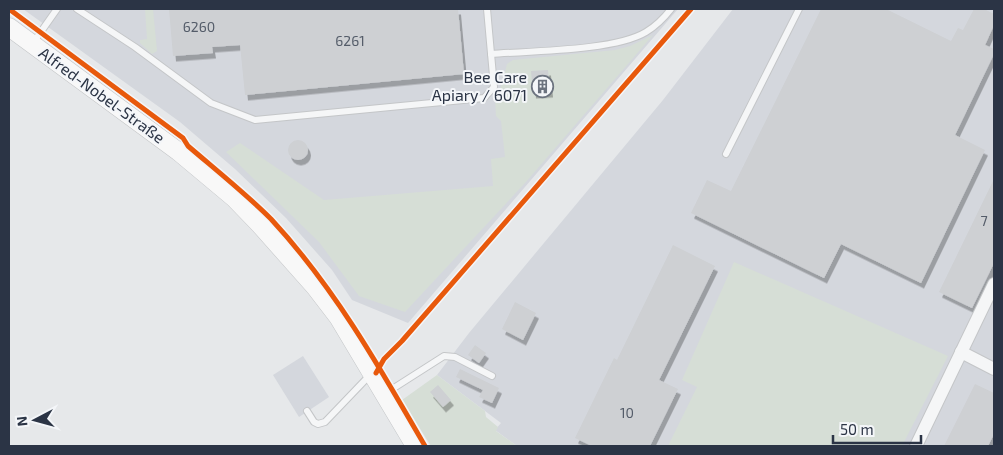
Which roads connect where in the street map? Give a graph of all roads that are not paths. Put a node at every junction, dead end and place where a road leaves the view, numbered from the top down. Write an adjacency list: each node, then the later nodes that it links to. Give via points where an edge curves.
1 (57, 9): 7 (lane)
2 (77, 9): 8 (lane, via 211,103 255,120 484,98 494,87)
3 (487, 9): 8 (lane)
4 (671, 9): 8 (lane, via 660,22 629,40)
5 (799, 9): 9 (lane)
6 (9, 27): 7 (street, Alfred-Nobel-Straße)
7 (32, 44): 13 (street, Alfred-Nobel-Straße, via 179,152 234,198 315,287)
8 (491, 54)
9 (726, 154)
10 (994, 284): 11 (street)
11 (960, 352): 12 (street); 18 (street)
12 (994, 369)
13 (372, 372): 15 (street, Alfred-Nobel-Straße); 16 (lane, via 325,422 314,422)
14 (492, 376): 15 (lane, via 444,356)
15 (384, 393): 17 (street, Alfred-Nobel-Straße)
16 (307, 411)
17 (415, 446)
18 (916, 446)

